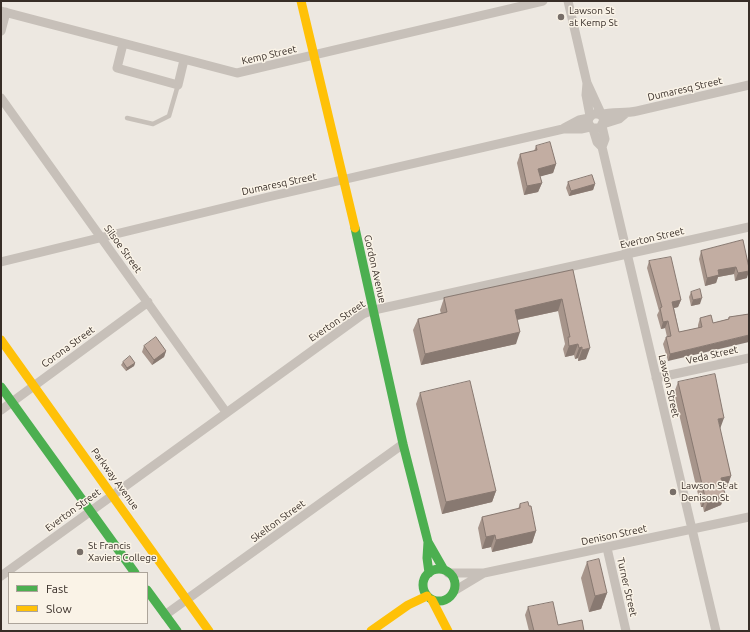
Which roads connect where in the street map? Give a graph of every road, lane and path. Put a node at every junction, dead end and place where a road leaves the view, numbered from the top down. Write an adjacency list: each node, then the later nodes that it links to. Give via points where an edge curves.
1 (301, 1): 7 (main road, Gordon Avenue)
2 (543, 1): 7 (street, Kemp Street)
3 (568, 1): 9 (street, Lawson Street)
4 (4, 11): 5 (street); 6 (street, Kemp Street)
5 (1, 31)
6 (123, 44): 8 (street, Kemp Street); 10 (street, via 117,68)
7 (313, 56): 8 (street, Kemp Street, via 237,73); 19 (main road, Gordon Avenue)
8 (184, 60): 10 (street)
9 (587, 83): 14 (street, Lawson Street); 16 (street, Lawson Street)
10 (178, 85): 15 (lane, via 169,116 153,124)
11 (749, 85): 13 (street, Dumaresq Street)
12 (1, 98): 21 (street, Silsoe Street)
13 (626, 113): 14 (street, Dumaresq Street, via 616,111); 17 (street, Dumaresq Street, via 619,119)
14 (600, 114): 16 (street, via 594,114); 17 (street, via 604,119)
15 (127, 118)
16 (590, 122): 17 (street, via 598,129); 18 (street, Lawson Street, via 597,142); 19 (street, Dumaresq Street, via 582,129 563,129)
17 (603, 125): 18 (street, Lawson Street, via 605,139)
18 (602, 147): 22 (street, Lawson Street)
19 (343, 180): 21 (street, Dumaresq Street); 25 (main road, Gordon Avenue)
20 (749, 227): 22 (street, Everton Street)
21 (101, 237): 23 (street, Dumaresq Street); 24 (street, Silsoe Street)
22 (627, 254): 25 (street, Everton Street); 28 (street, Lawson Street)
23 (1, 262)
24 (148, 302): 29 (street, Corona Street); 33 (street, Silsoe Street)
25 (374, 310): 33 (street, Everton Street, via 363,314); 34 (main road, Gordon Avenue)
26 (1, 340): 29 (main road, Parkway Avenue)
27 (749, 358): 28 (street, Veda Street)
28 (656, 378): 38 (street, Lawson Street)
29 (34, 386): 31 (street, Corona Street); 35 (main road, Parkway Avenue)
30 (1, 387): 31 (main road)
31 (12, 402): 32 (street, Corona Street); 36 (main road)
32 (1, 410)
33 (226, 412): 35 (street, Everton Street)
34 (403, 444): 39 (main road, Gordon Avenue); 50 (street, Skelton Street)
35 (113, 495): 36 (street, Everton Street); 50 (main road, Parkway Avenue)
36 (90, 511): 42 (main road); 45 (street, Everton Street)
37 (749, 517): 38 (street, Denison Street)
38 (692, 530): 40 (street, Denison Street); 59 (street, Lawson Street)
39 (428, 542): 41 (main road, Gordon Avenue); 43 (main road, Gordon Avenue)
40 (606, 548): 44 (street, Denison Street); 58 (street, Turner Street)
41 (446, 571): 43 (main road, via 436,570); 44 (street, Denison Street); 48 (main road, via 455,582)
42 (134, 572)
43 (429, 573): 46 (main road)
44 (484, 573): 48 (street, Denison Street)
45 (1, 576)
46 (423, 585): 49 (main road); 52 (main road)
47 (148, 591): 53 (main road)
48 (454, 591): 51 (main road)
49 (430, 598): 51 (main road, via 439,601); 52 (main road); 54 (main road)
50 (187, 599): 53 (street, Skelton Street); 56 (main road, Parkway Avenue)
51 (447, 599): 54 (main road, via 450,619)
52 (408, 605): 57 (main road)
53 (165, 615): 55 (main road)
54 (447, 628)
55 (177, 631)
56 (209, 631)
57 (371, 631)
58 (626, 631)
59 (716, 631)

